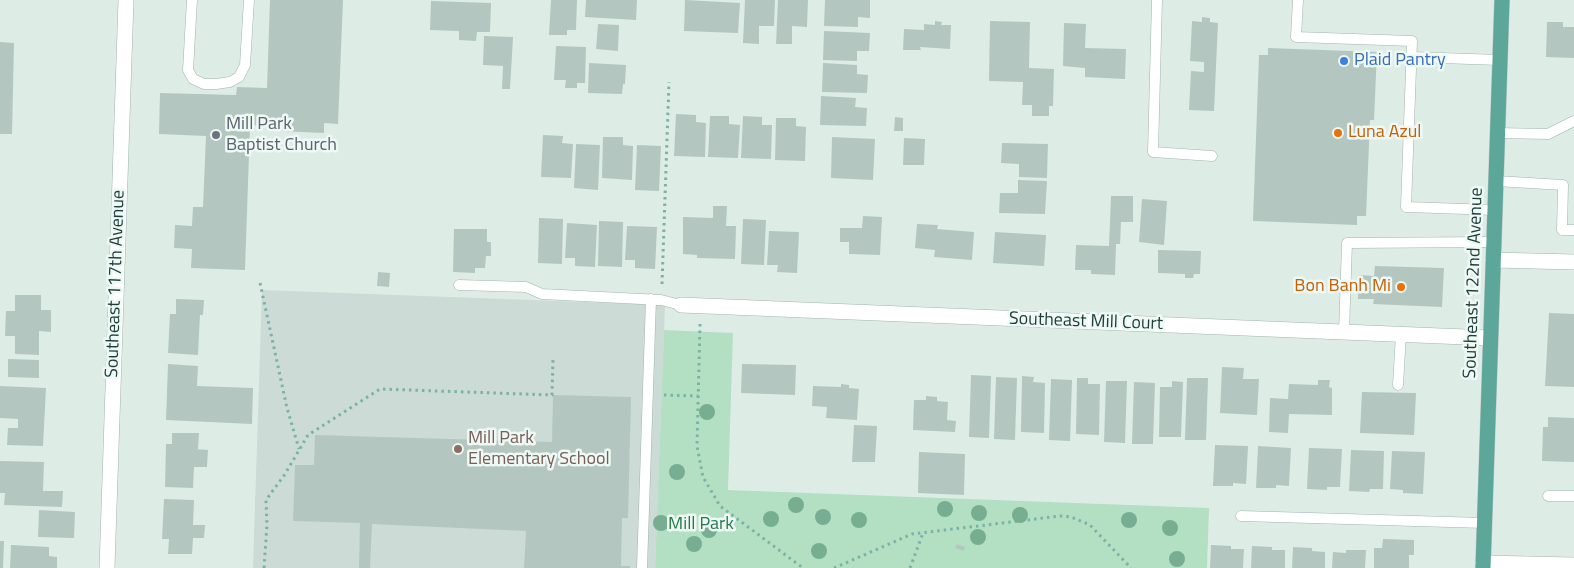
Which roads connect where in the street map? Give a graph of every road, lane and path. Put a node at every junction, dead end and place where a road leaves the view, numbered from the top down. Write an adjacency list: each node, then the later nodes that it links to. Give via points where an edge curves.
1 (126, 0): 39 (street, Southeast 117th Avenue)
2 (192, 0): 3 (lane, via 188,70 193,79 204,84 216,84 240,77 245,65)
3 (249, 0)
4 (1157, 0): 12 (lane, via 1153,152)
5 (1298, 0): 7 (lane, via 1296,37 1412,41)
6 (1502, 0): 8 (main road, Southeast 122nd Avenue)
7 (1411, 57): 8 (lane); 14 (lane, via 1406,207)
8 (1500, 60): 11 (main road, Southeast 122nd Avenue)
9 (670, 82): 21 (path)
10 (1574, 121): 11 (lane, via 1548,134)
11 (1497, 132): 13 (main road, Southeast 122nd Avenue)
12 (1212, 156)
13 (1496, 181): 14 (main road, Southeast 122nd Avenue); 15 (lane, via 1563,185 1562,230)
14 (1495, 210): 16 (main road, Southeast 122nd Avenue)
15 (1574, 230)
16 (1494, 242): 17 (main road, Southeast 122nd Avenue); 24 (lane, via 1347,243)
17 (1493, 260): 18 (street); 26 (main road, Southeast 122nd Avenue)
18 (1574, 262)
19 (260, 283): 31 (path)
20 (459, 285): 21 (lane, via 526,287 542,294)
21 (656, 299): 22 (lane); 29 (lane)
22 (681, 305): 23 (street, Southeast Mill Court)
23 (701, 306): 24 (street, Southeast Mill Court); 30 (path)
24 (1344, 332): 25 (street, Southeast Mill Court)
25 (1401, 334): 26 (street, Southeast Mill Court); 28 (lane)
26 (1490, 338): 35 (main road, Southeast 122nd Avenue)
27 (553, 360): 31 (path, via 552,395 380,389 308,435)
28 (1398, 385)
29 (648, 394): 30 (path); 41 (lane)
30 (698, 396): 42 (path, via 696,446 703,477 720,506)
31 (299, 450): 40 (path, via 266,500)
32 (1548, 496): 33 (lane)
33 (1574, 496)
34 (1241, 516): 35 (lane)
35 (1484, 522): 37 (main road, Southeast 122nd Avenue)
36 (923, 532): 43 (path); 44 (path); 45 (path, via 1071,517 1090,525)
37 (1483, 565): 38 (street)
38 (1574, 565)
39 (107, 568)
40 (264, 568)
41 (642, 568)
42 (803, 568)
43 (834, 568)
44 (910, 568)
45 (1131, 568)

